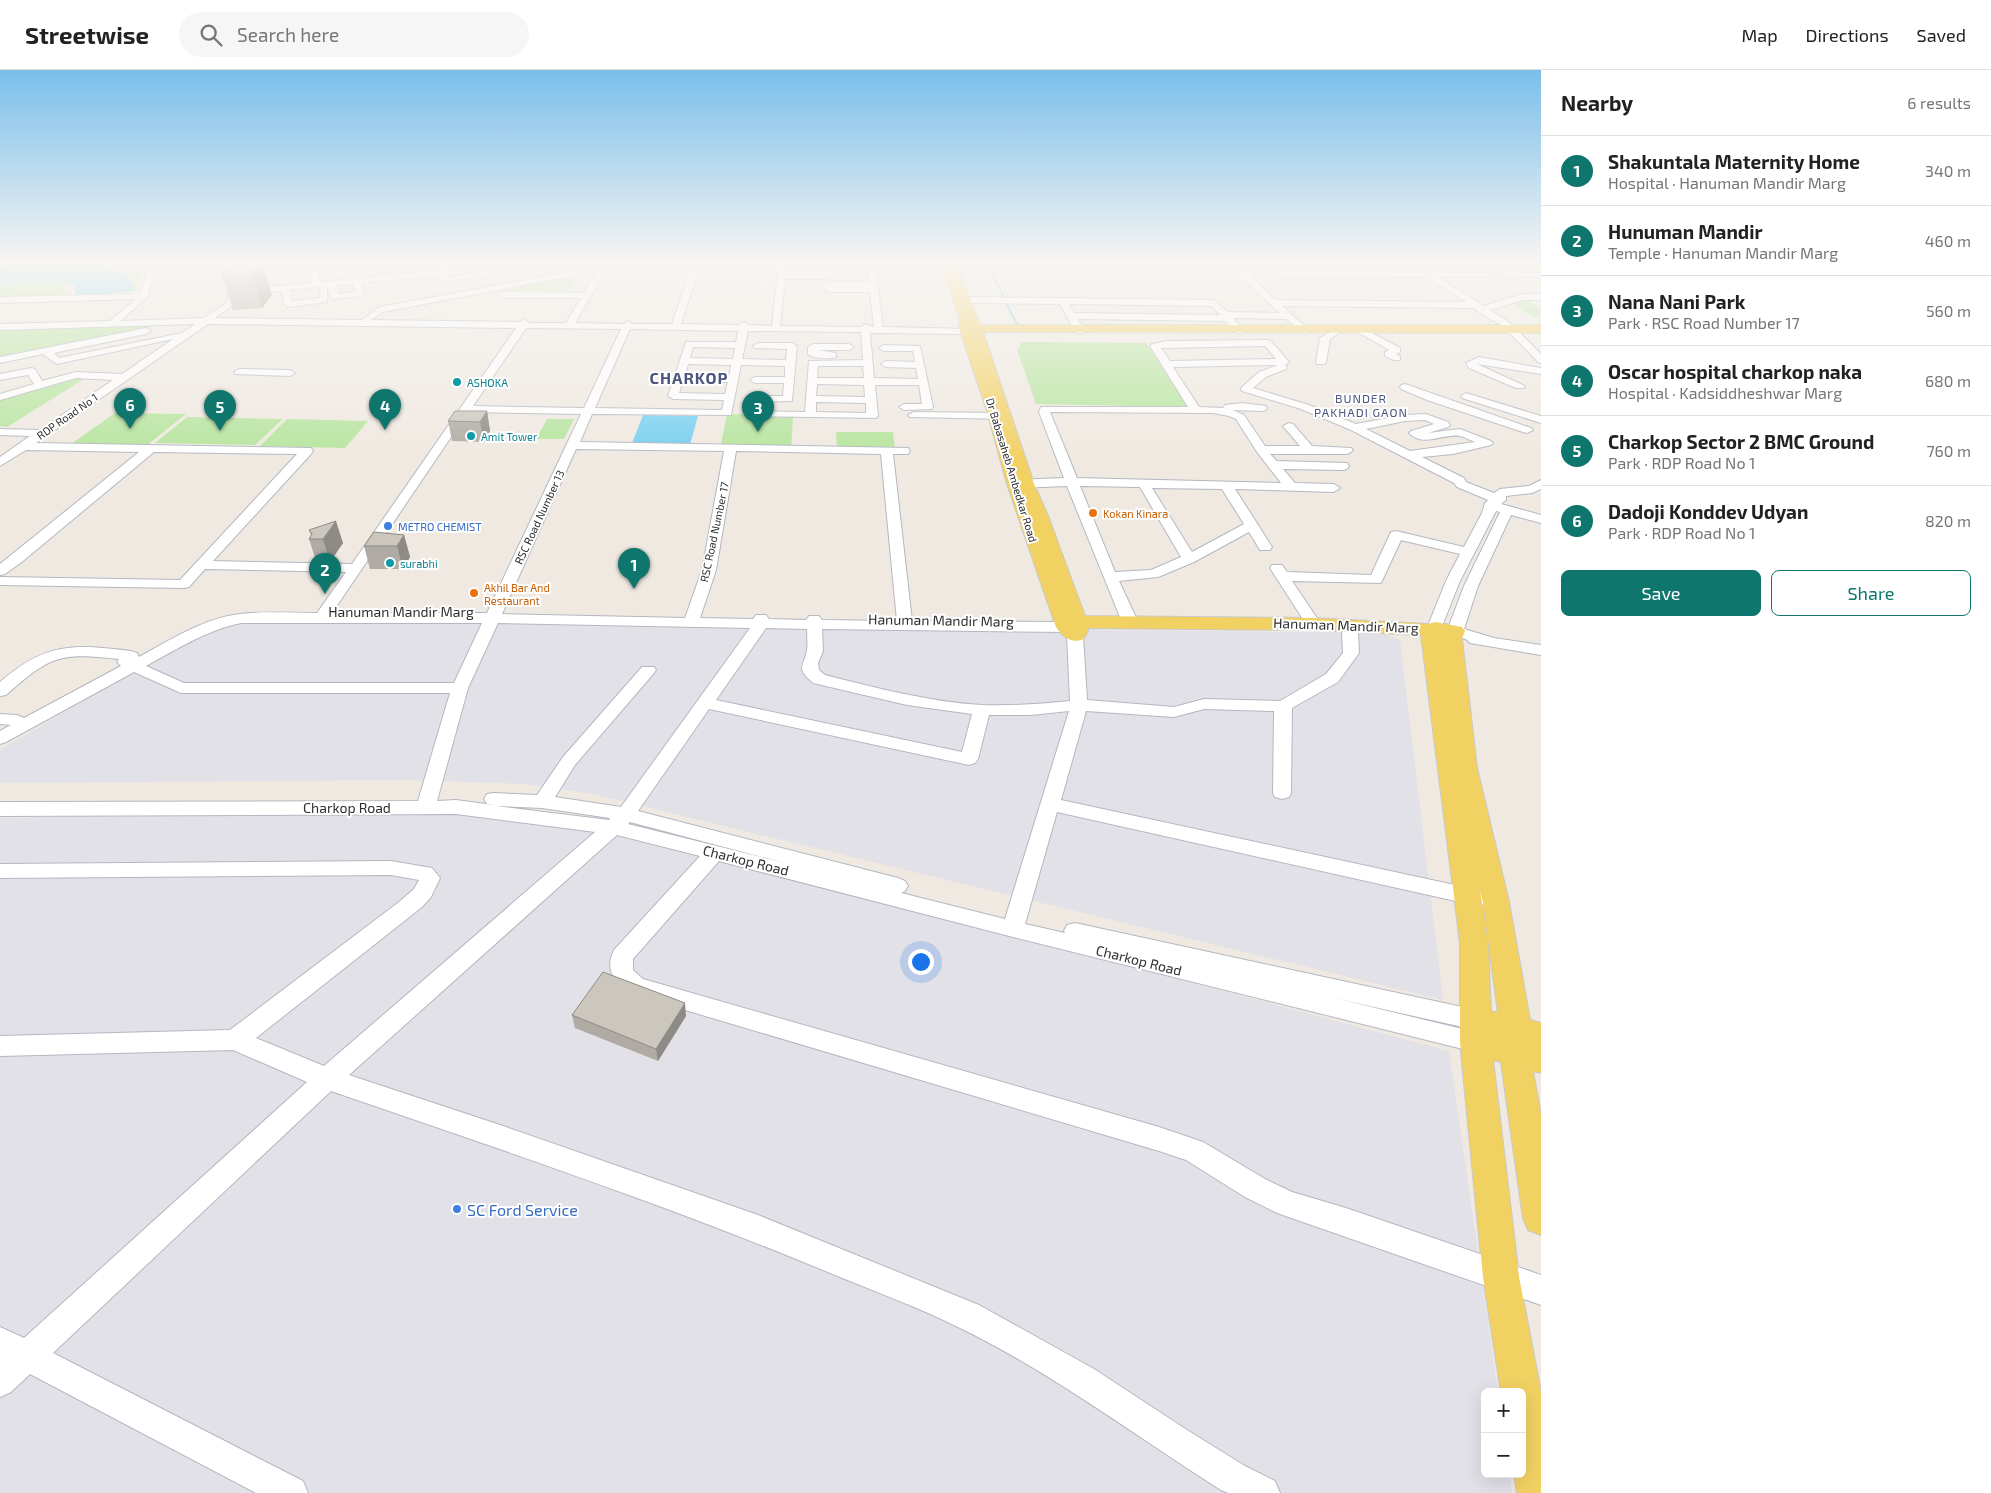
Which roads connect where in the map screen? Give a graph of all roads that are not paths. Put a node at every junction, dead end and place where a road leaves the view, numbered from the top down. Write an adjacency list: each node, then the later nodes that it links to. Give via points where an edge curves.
1 (139, 330): 24 (street)
2 (149, 330): 17 (street)
3 (192, 330): 18 (street, RDP Road No 1)
4 (520, 330): 57 (street)
5 (624, 330): 60 (street, RSC Road Number 13)
6 (743, 330): 46 (street)
7 (865, 330): 27 (street)
8 (888, 330): 25 (street)
9 (970, 330): 25 (main road)
10 (973, 330): 25 (main road)
11 (1074, 330): 25 (main road)
12 (1317, 330): 16 (main road)
13 (1351, 330): 16 (main road)
14 (1360, 330): 26 (street, via 1396,350 1388,354)
15 (1513, 330): 32 (street)
16 (1337, 331): 30 (street, via 1324,338)
17 (137, 333): 19 (street); 20 (street)
18 (188, 333): 20 (street); 35 (street, RDP Road No 1)
19 (106, 340): 23 (street); 23 (street, via 47,352 56,361)
20 (147, 342): 23 (street)
21 (758, 346): 39 (street, via 792,346)
22 (849, 347): 27 (street, via 813,347 813,354)
23 (114, 348)
24 (41, 352): 28 (street); 43 (street, via 51,361)
25 (980, 356): 62 (main road, Dr Babasaheb Ambedkar Road)
26 (1397, 358)
27 (868, 359): 52 (street, via 813,362); 53 (street)
28 (0, 360)
29 (885, 360): 45 (street); 45 (street, via 917,348)
30 (1321, 362)
31 (1165, 364): 31 (street, via 1155,347 1157,345 1268,344 1284,362); 59 (street)
32 (1540, 364): 49 (street, via 1479,360 1471,363 1520,386)
33 (92, 365): 42 (street, via 84,368 86,373)
34 (125, 365): 35 (street)
35 (141, 365): 44 (street, RDP Road No 1)
36 (1283, 367): 67 (street, via 1258,376 1246,389)
37 (681, 370): 46 (street); 46 (street); 46 (street)
38 (239, 372): 41 (street)
39 (790, 372): 46 (street); 46 (street); 46 (street)
40 (847, 372): 52 (street)
41 (290, 373)
42 (111, 374)
43 (1, 375): 47 (street, via 31,371); 51 (street)
44 (124, 376): 47 (street, via 76,375); 71 (street, RDP Road No 1)
45 (922, 378): 53 (street); 54 (street); 62 (street, via 928,407 908,411)
46 (742, 385): 52 (street); 58 (street); 60 (street, via 727,413)
47 (40, 386): 51 (street)
48 (1406, 387): 68 (street)
49 (1498, 389)
50 (1475, 393): 63 (street)
51 (11, 394): 55 (street)
52 (811, 394): 53 (street); 53 (street)
53 (870, 396)
54 (891, 396)
55 (0, 397)
56 (1262, 408): 61 (street, via 1228,407)
57 (466, 409): 60 (street); 100 (street)
58 (787, 409)
59 (1196, 410): 61 (street); 86 (street, via 1045,409)
60 (587, 411): 74 (street, RSC Road Number 13)
61 (1227, 411): 78 (street, via 1240,418)
62 (1000, 416): 87 (main road, Dr Babasaheb Ambedkar Road)
63 (1541, 420)
64 (1444, 425): 67 (street, via 1426,417); 70 (street); 70 (street, via 1415,433 1424,438)
65 (1289, 426): 79 (street)
66 (1541, 426): 68 (street)
67 (1355, 428): 82 (street)
68 (1527, 430): 72 (street)
69 (0, 432): 71 (street)
70 (1460, 432): 72 (street)
71 (42, 433): 73 (street, RDP Road No 1)
72 (1487, 443): 82 (street)
73 (23, 446): 76 (street); 83 (street, RDP Road No 1)
74 (571, 447): 75 (street); 105 (street, RSC Road Number 13)
75 (731, 447): 77 (street); 106 (street, RSC Road Number 17, via 709,570)
76 (150, 448): 99 (street, via 307,451); 101 (street)
77 (886, 450): 81 (street); 109 (street)
78 (1262, 450): 79 (street); 84 (street)
79 (1309, 450): 80 (street)
80 (1347, 450)
81 (904, 451)
82 (1406, 455): 93 (street)
83 (0, 462)
84 (1274, 465): 85 (street); 91 (street)
85 (1343, 466)
86 (1071, 482): 87 (street); 88 (street); 102 (street)
87 (1021, 484): 112 (main road, Dr Babasaheb Ambedkar Road, via 1034,516 1034,538)
88 (1144, 484): 90 (street); 98 (street)
89 (1541, 484): 93 (street, via 1532,489 1500,494)
90 (1226, 486): 91 (street); 95 (street)
91 (1291, 487): 92 (street)
92 (1334, 488)
93 (1499, 503): 94 (street); 97 (street, via 1489,513); 114 (street, via 1493,544)
94 (1541, 519)
95 (1252, 525): 96 (street); 98 (street)
96 (1265, 546)
97 (1468, 552): 111 (street, via 1396,535 1376,580 1279,571); 114 (street, via 1453,581)
98 (1189, 559): 102 (street, via 1153,574)
99 (201, 565): 100 (street); 103 (street, via 184,584)
100 (356, 568): 104 (street)
101 (0, 570)
102 (1110, 577): 110 (street)
103 (0, 581)
104 (324, 614): 105 (street); 117 (street, via 241,618 222,622)
105 (494, 615): 106 (street); 119 (street, RSC Road Number 13)
106 (692, 620): 107 (street)
107 (761, 621): 108 (street); 121 (street)
108 (815, 622): 109 (street); 124 (street, via 815,651 810,663 811,672 819,679 907,700)
109 (905, 622): 112 (street)
110 (1130, 622): 111 (main road, Hanuman Mandir Marg); 112 (main road, Hanuman Mandir Marg)
111 (1313, 624): 113 (main road, Hanuman Mandir Marg)
112 (1072, 627): 115 (main road, Hanuman Mandir Marg); 122 (street, Dr Babasaheb Ambedkar Road)
113 (1383, 630): 114 (main road, Hanuman Mandir Marg); 115 (main road, Hanuman Mandir Marg)
114 (1443, 633): 116 (street, Hanuman Mandir Marg); 137 (main road); 138 (main road, via 1466,768)
115 (1350, 634): 123 (street, via 1351,653 1332,678)
116 (1541, 650)
117 (129, 661): 119 (street, via 181,688); 120 (street, via 73,650 60,652 32,664); 125 (street); 127 (street)
118 (648, 670): 131 (street, via 569,761)
119 (460, 688): 130 (street, RSC Road Number 13)
120 (0, 691)
121 (706, 703): 124 (street, via 970,759); 134 (street)
122 (1079, 705): 123 (street, via 1174,712 1204,704); 124 (street, via 1031,710); 132 (street, Dr Babasaheb Ambedkar Road)
123 (1283, 706): 128 (street)
124 (982, 710)
125 (9, 720): 126 (street)
126 (0, 729)
127 (0, 738)
128 (1282, 794)
129 (0, 798): 130 (street, Charkop Road)
130 (428, 801): 131 (street, Charkop Road); 133 (street, Charkop Road); 134 (street, Charkop Road, via 518,814)
131 (542, 802): 134 (street, Charkop Road)
132 (1049, 804): 137 (street); 139 (street, Dr Babasaheb Ambedkar Road)
133 (0, 809)
134 (619, 820): 135 (street, Charkop Road); 139 (street, Charkop Road); 144 (street)
135 (716, 852): 139 (street, Charkop Road); 146 (street, via 622,956 620,972 636,986 1159,1139 1194,1152 1287,1204)
136 (0, 871): 141 (street, via 391,868 425,873 430,878 422,896)
137 (1467, 896): 138 (street); 140 (main road, via 1474,943)
138 (1496, 902): 142 (main road)
139 (1015, 923): 140 (street, Charkop Road)
140 (1476, 1031): 142 (main road); 146 (main road)
141 (235, 1040): 143 (street); 144 (street)
142 (1528, 1045): 145 (main road)
143 (0, 1046)
144 (327, 1079): 148 (street); 153 (street, via 758,1228 968,1316 1083,1380 1175,1442)
145 (1541, 1218)
146 (1501, 1277): 147 (street); 150 (main road)
147 (1541, 1290)
148 (14, 1349): 149 (street); 152 (street)
149 (0, 1381)
150 (1520, 1388)
151 (1526, 1423): 154 (main road)
152 (291, 1493)
153 (1263, 1493)
154 (1538, 1493)

